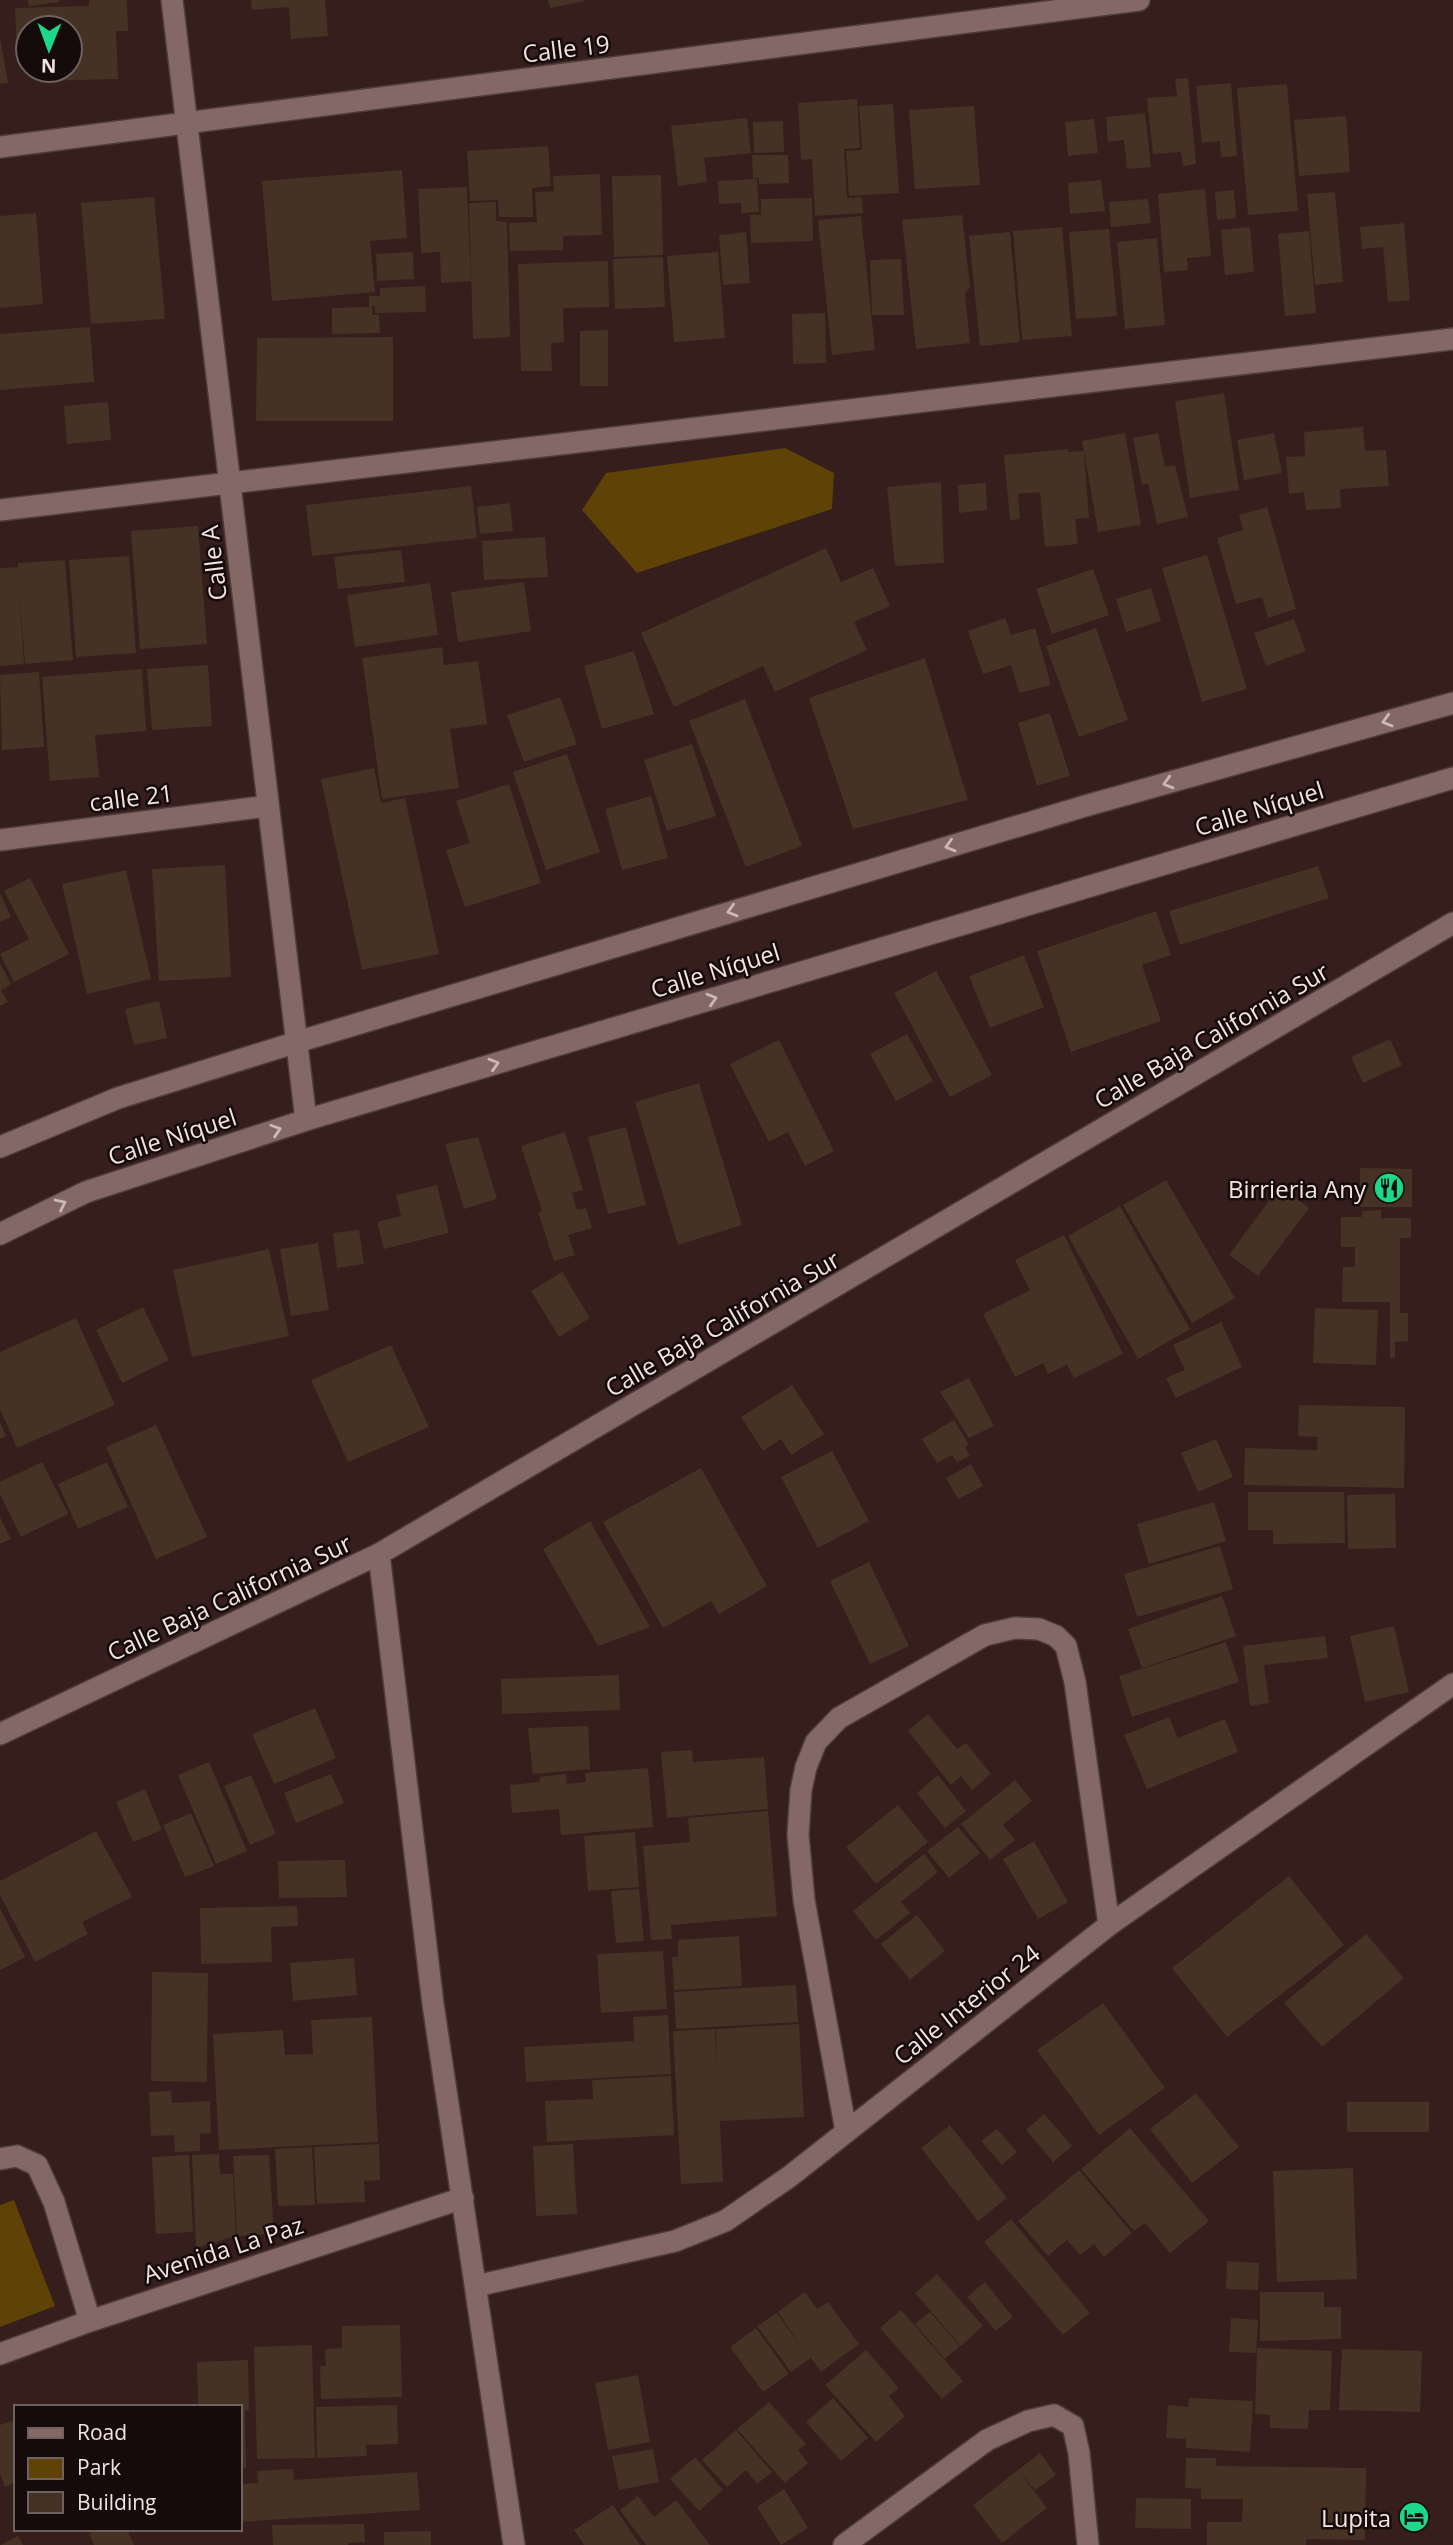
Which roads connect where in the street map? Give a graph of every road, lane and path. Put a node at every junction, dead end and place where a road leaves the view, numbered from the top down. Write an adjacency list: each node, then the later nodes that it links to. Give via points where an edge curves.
1 (172, 0): 3 (street, Calle A)
2 (1139, 0): 3 (street, Calle 19)
3 (187, 124): 4 (street, Calle 19); 6 (street, Calle A)
4 (0, 147)
5 (1453, 339): 6 (street)
6 (230, 482): 7 (street); 10 (street, Calle A)
7 (0, 510)
8 (1453, 703): 13 (street, Calle Níquel, one-way to 13, via 1086,806)
9 (1453, 778): 14 (street, Calle Níquel, one-way to 9)
10 (268, 806): 11 (street, calle 21); 13 (street, Calle A)
11 (0, 839)
12 (1453, 923): 17 (street, Calle Baja California Sur)
13 (297, 1042): 14 (street, Calle A); 15 (street, Calle Níquel, via 118,1098)
14 (306, 1120): 16 (street, Calle Níquel, one-way to 14, via 86,1192)
15 (0, 1147)
16 (0, 1234)
17 (379, 1554): 19 (street, Calle Baja California Sur); 23 (street, via 433,2004)
18 (1453, 1684): 20 (street, Calle Interior 24)
19 (0, 1734)
20 (1109, 1925): 21 (street, Calle Interior 24); 21 (street, via 1075,1682 1066,1646 1056,1636 1039,1629 1015,1628 985,1635 839,1718 816,1742 806,1767 798,1835 804,1900)
21 (846, 2132): 24 (street, Calle Interior 24, via 725,2221 675,2241)
22 (0, 2159): 25 (street, via 18,2156 37,2165 54,2202)
23 (463, 2198): 24 (street); 25 (street, Avenida La Paz)
24 (476, 2286): 27 (street)
25 (90, 2321): 26 (street, Avenida La Paz)
26 (0, 2354)
27 (514, 2545)
28 (844, 2545): 29 (street, via 987,2440 1054,2415 1073,2426)
29 (1088, 2545)

